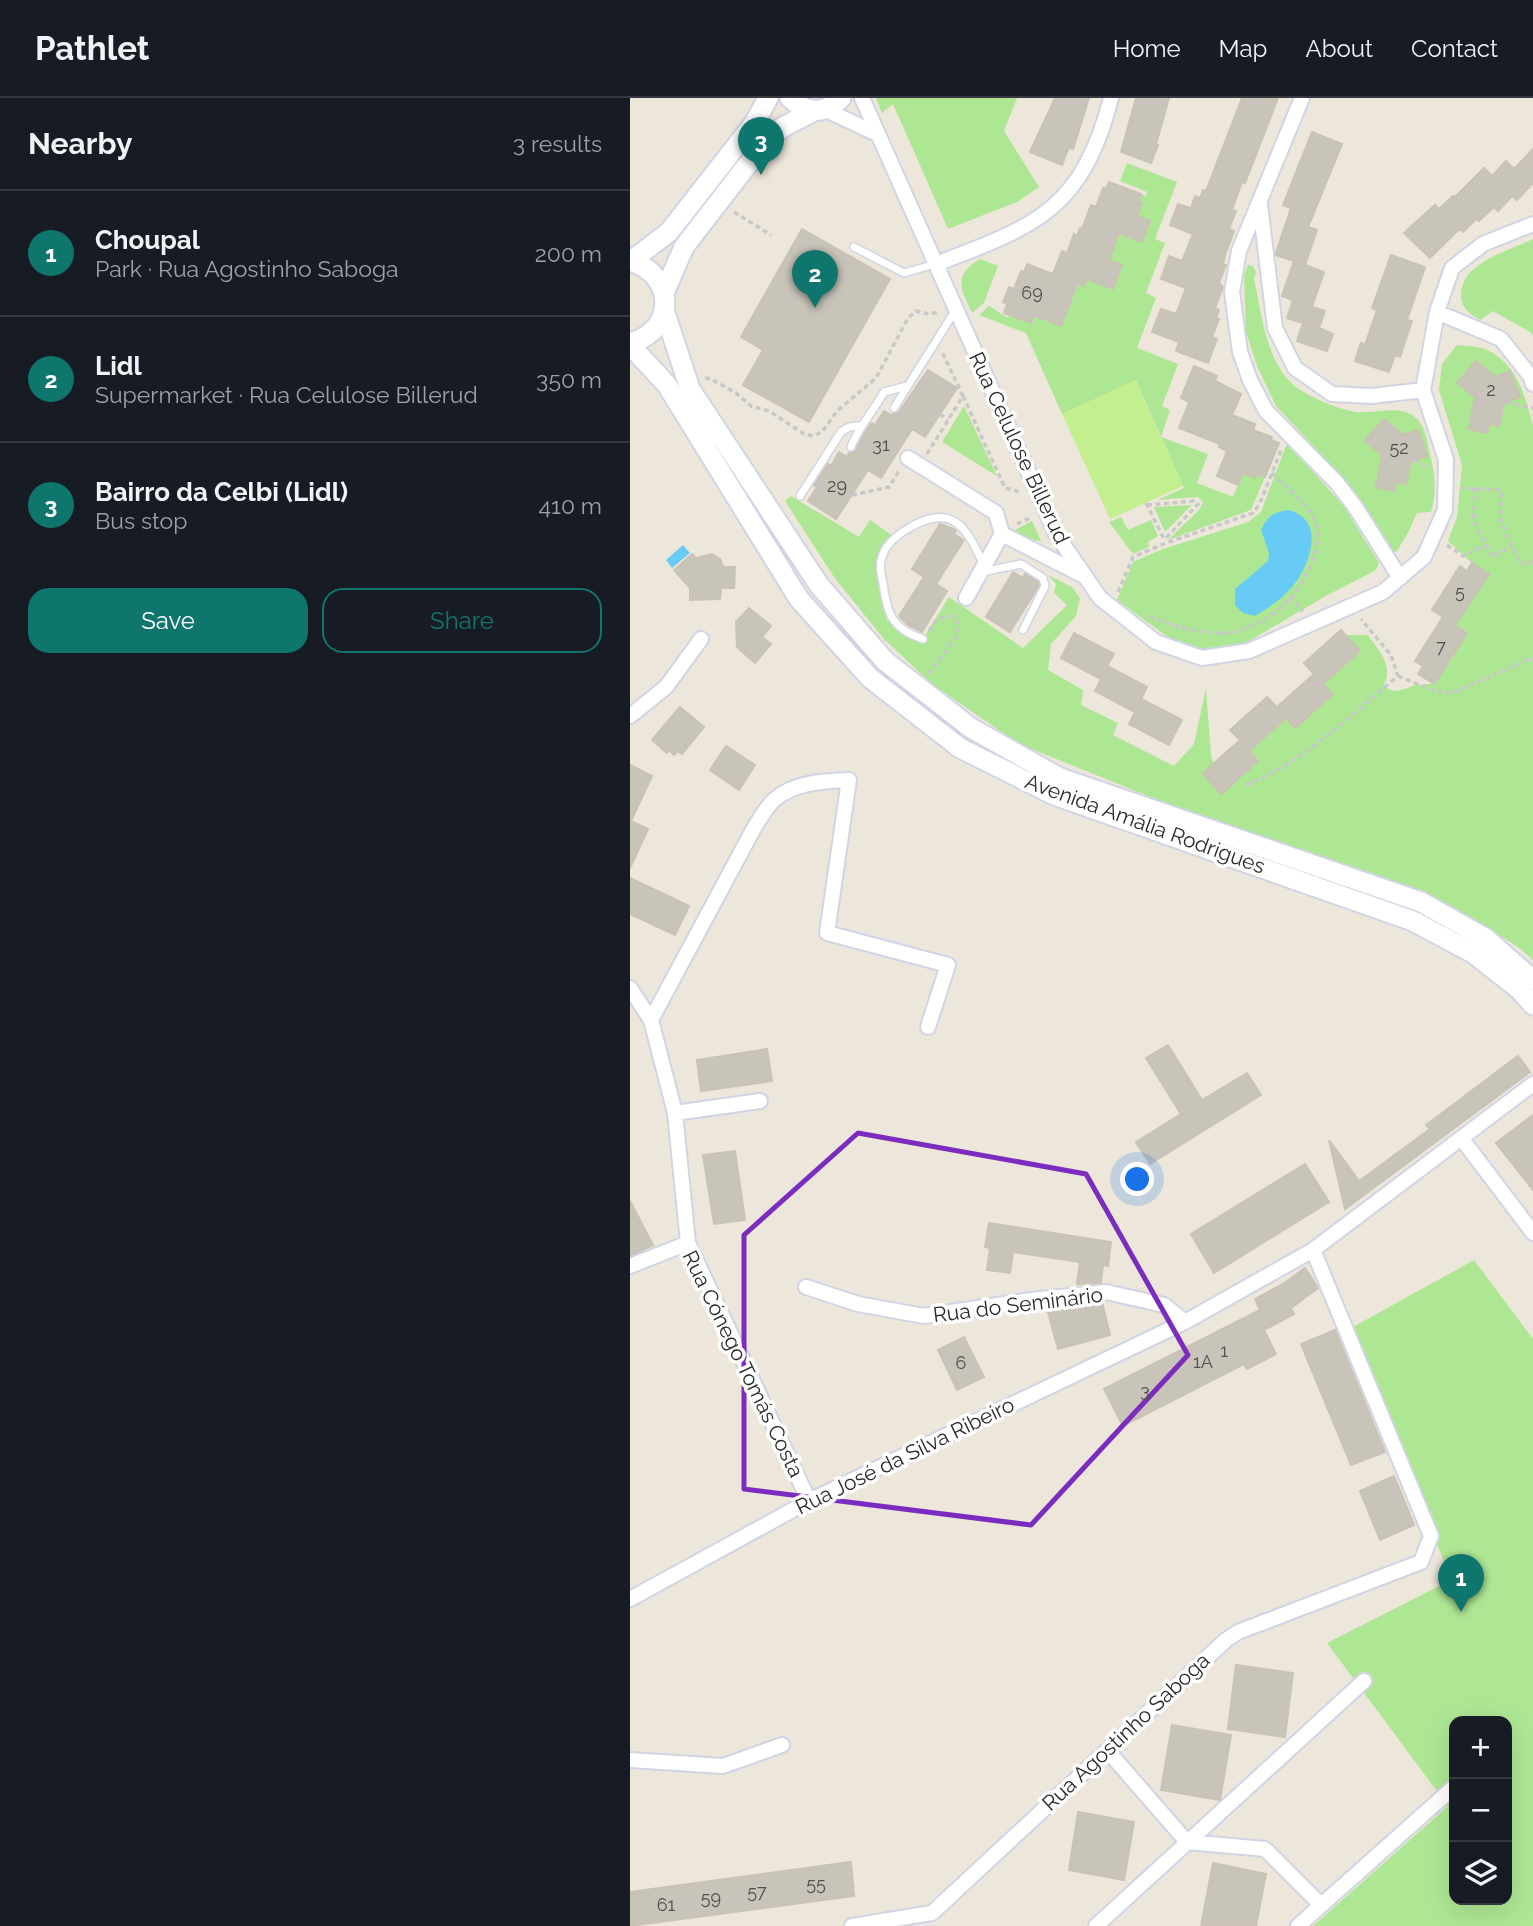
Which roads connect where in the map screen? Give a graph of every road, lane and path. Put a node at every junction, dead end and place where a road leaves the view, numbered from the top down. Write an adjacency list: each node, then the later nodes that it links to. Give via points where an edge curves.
1 (768, 98): 14 (main road, via 755,122 669,232)
2 (790, 98): 7 (main road)
3 (841, 98): 7 (main road)
4 (862, 98): 8 (street, Rua Celulose Billerud)
5 (1111, 98): 15 (street, via 1087,167 1060,202 1021,229)
6 (1302, 98): 9 (street)
7 (819, 111): 8 (street); 16 (main road, via 783,127 765,142 684,247)
8 (877, 134): 15 (street, Rua Celulose Billerud)
9 (1260, 203): 24 (street, via 1275,328 1295,368 1332,394 1372,396); 32 (street, via 1239,251 1232,292 1245,368 1266,411)
10 (740, 216): 12 (path)
11 (1533, 224): 18 (street, Rua Celulose Billerud, via 1483,244 1452,268)
12 (771, 235)
13 (854, 247): 15 (lane, via 904,273)
14 (630, 261): 16 (main road, Avenida Amália Rodrigues, via 660,281)
15 (936, 264): 17 (street, Rua Celulose Billerud)
16 (664, 301): 20 (main road, via 660,323 652,333); 21 (main road, Avenida Amália Rodrigues)
17 (956, 310): 19 (lane); 21 (path, via 916,311 908,318 876,378 813,436 751,406 711,379); 51 (street, Rua Celulose Billerud, via 1056,534)
18 (1437, 312): 22 (street, via 1501,339); 24 (street, Rua Celulose Billerud)
19 (937, 340): 23 (lane); 25 (path)
20 (630, 344): 70 (main road, Avenida Amália Rodrigues, via 667,385 799,598 870,678 960,748 1054,795 1413,921 1473,953)
21 (686, 376): 65 (main road, Avenida Amália Rodrigues, via 690,390 819,585 885,661)
22 (1533, 384)
23 (908, 386): 27 (lane); 31 (lane, via 884,392)
24 (1423, 390): 38 (street, Rua Celulose Billerud, via 1446,460)
25 (963, 396): 30 (path); 42 (path, via 1005,488 1019,492)
26 (1506, 402): 28 (path)
27 (894, 408)
28 (1533, 408)
29 (940, 414): 30 (path)
30 (948, 420): 33 (path)
31 (859, 426): 34 (lane); 41 (lane, via 841,432)
32 (1288, 433): 36 (path); 52 (street, via 1343,491)
33 (935, 442)
34 (851, 447)
35 (908, 458): 44 (street, via 996,513)
36 (1272, 473): 46 (path, via 1253,513); 54 (path, via 1304,505 1316,522 1319,538 1308,570)
37 (895, 477): 40 (path, via 889,487)
38 (1445, 488): 39 (path); 45 (street, Rua Celulose Billerud, via 1445,510)
39 (1476, 488): 47 (path, via 1473,519); 48 (path, via 1501,490 1501,522)
40 (852, 495)
41 (800, 496)
42 (1024, 500)
43 (1028, 509): 44 (path, via 1033,517)
44 (1008, 530): 50 (street); 51 (street)
45 (1433, 535): 47 (path, via 1463,556); 52 (street, Rua Celulose Billerud, via 1424,557)
46 (1165, 541): 46 (path, via 1147,504 1194,501 1198,505); 53 (path, via 1133,557)
47 (1485, 545): 48 (path, via 1492,557)
48 (1513, 545): 49 (path, via 1521,564)
49 (1533, 562)
50 (982, 569): 55 (street); 60 (lane, via 1021,564 1043,578 1045,586); 62 (lane, via 971,537 954,520 925,518 898,534 882,556 887,611 906,633)
51 (1083, 576): 56 (street, Rua Celulose Billerud, via 1100,598 1156,642 1202,658 1249,651)
52 (1400, 578): 56 (street, Rua Celulose Billerud, via 1383,592)
53 (1115, 597)
54 (1289, 597): 57 (path, via 1281,608 1230,633 1179,627); 58 (path)
55 (963, 603): 59 (path)
56 (1351, 606): 64 (path, via 1391,655)
57 (1141, 612)
58 (1306, 614)
59 (957, 616): 62 (path, via 937,619); 65 (path, via 957,635)
60 (1023, 630)
61 (701, 639): 66 (street, via 666,687)
62 (923, 639)
63 (1533, 658): 64 (path, via 1452,693)
64 (1398, 676): 67 (path, via 1314,746 1269,776)
65 (919, 687): 68 (main road, Avenida Amália Rodrigues, via 971,728 1060,778 1421,902 1485,937)
66 (630, 716)
67 (1246, 785)
68 (1533, 980)
69 (630, 988): 71 (street)
70 (1533, 1005)
71 (651, 1020): 72 (street, via 754,828 774,800 821,781 849,780 827,933 948,965); 75 (street)
72 (928, 1027)
73 (1533, 1084): 76 (street, Rua José da Silva Ribeiro)
74 (760, 1101): 75 (street)
75 (675, 1113): 78 (street)
76 (1462, 1139): 77 (street); 79 (street, Rua José da Silva Ribeiro)
77 (1533, 1233)
78 (688, 1242): 80 (street, Rua Cónego Tomás Costa); 83 (street, Rua Cónego Tomás Costa)
79 (1313, 1250): 82 (street, Rua José da Silva Ribeiro); 87 (street, Rua Agostinho Saboga, via 1431,1536 1421,1562 1238,1632)
80 (630, 1266)
81 (806, 1287): 82 (street, Rua do Seminário, via 858,1304 924,1316 1106,1292 1164,1305)
82 (1185, 1322): 83 (street, Rua José da Silva Ribeiro)
83 (808, 1501): 84 (street, Rua José da Silva Ribeiro)
84 (630, 1599)
85 (1364, 1681): 90 (street)
86 (782, 1745): 88 (street, via 723,1766)
87 (1107, 1749): 90 (street); 92 (street, Rua Agostinho Saboga, via 932,1913)
88 (630, 1760)
89 (1449, 1791): 91 (street)
90 (1187, 1842): 91 (street, via 1265,1849); 93 (street)
91 (1321, 1905): 94 (street)
92 (852, 1926)
93 (1096, 1926)
94 (1298, 1926)

